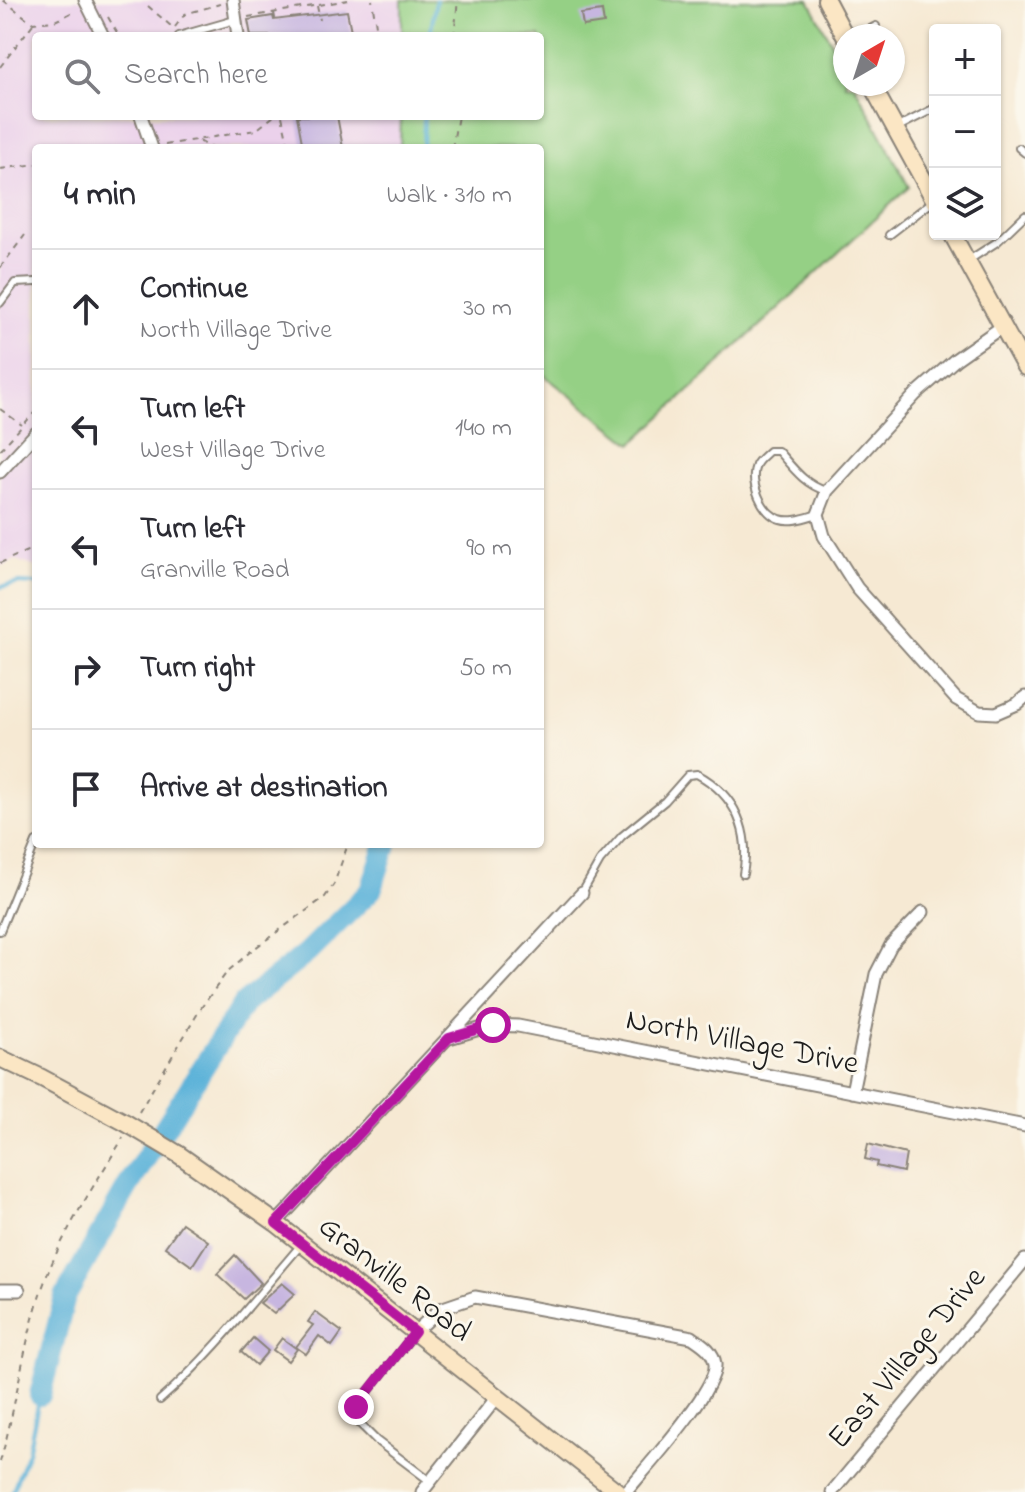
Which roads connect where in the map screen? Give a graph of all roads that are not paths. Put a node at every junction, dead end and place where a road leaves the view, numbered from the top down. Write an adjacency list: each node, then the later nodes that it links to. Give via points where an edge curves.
1 (233, 0): 4 (street)
2 (826, 0): 5 (street)
3 (86, 2): 6 (street)
4 (235, 20): 7 (lane); 8 (street)
5 (839, 24)
6 (101, 32)
7 (200, 32)
8 (237, 32)
9 (878, 96): 12 (street)
10 (929, 111): 12 (lane)
11 (143, 120): 13 (street)
12 (895, 128): 14 (street)
13 (156, 144)
14 (929, 190)
15 (929, 205): 17 (lane)
16 (1025, 215): 19 (lane)
17 (889, 235)
18 (955, 240): 19 (street)
19 (967, 261): 22 (street)
20 (32, 282): 21 (lane, via 15,283)
21 (0, 303)
22 (1003, 326): 23 (street); 26 (street, via 916,394)
23 (1025, 367)
24 (32, 437): 25 (street)
25 (0, 472)
26 (827, 491): 27 (street); 27 (lane, via 801,478 778,451 769,451 756,464 754,479 766,510 781,520)
27 (818, 514): 28 (street, via 824,536 857,588 956,699 979,712 996,713)
28 (1025, 697)
29 (34, 848): 33 (lane)
30 (743, 874): 31 (lane, via 746,842 724,793 697,774 688,775 622,836)
31 (582, 893): 34 (street)
32 (923, 912): 36 (street, via 891,945 876,974)
33 (0, 931)
34 (449, 1038): 36 (street, North Village Drive, via 493,1025 518,1026); 38 (street)
35 (0, 1058): 38 (street, Granville Road, bridge, via 178,1154)
36 (852, 1092): 37 (street, North Village Drive)
37 (1025, 1126)
38 (276, 1223): 39 (street, Granville Road)
39 (302, 1244): 43 (street, Granville Road); 45 (lane)
40 (1025, 1260): 50 (street, East Village Drive)
41 (0, 1290): 42 (street)
42 (19, 1290)
43 (415, 1332): 44 (street, Granville Road); 46 (lane, via 352,1416); 49 (street, via 440,1309 475,1297 692,1337 709,1348 715,1366 709,1387)
44 (498, 1396): 46 (street); 48 (street, Granville Road)
45 (160, 1400)
46 (431, 1482): 47 (street)
47 (422, 1492)
48 (618, 1492)
49 (626, 1492)
50 (832, 1492)

